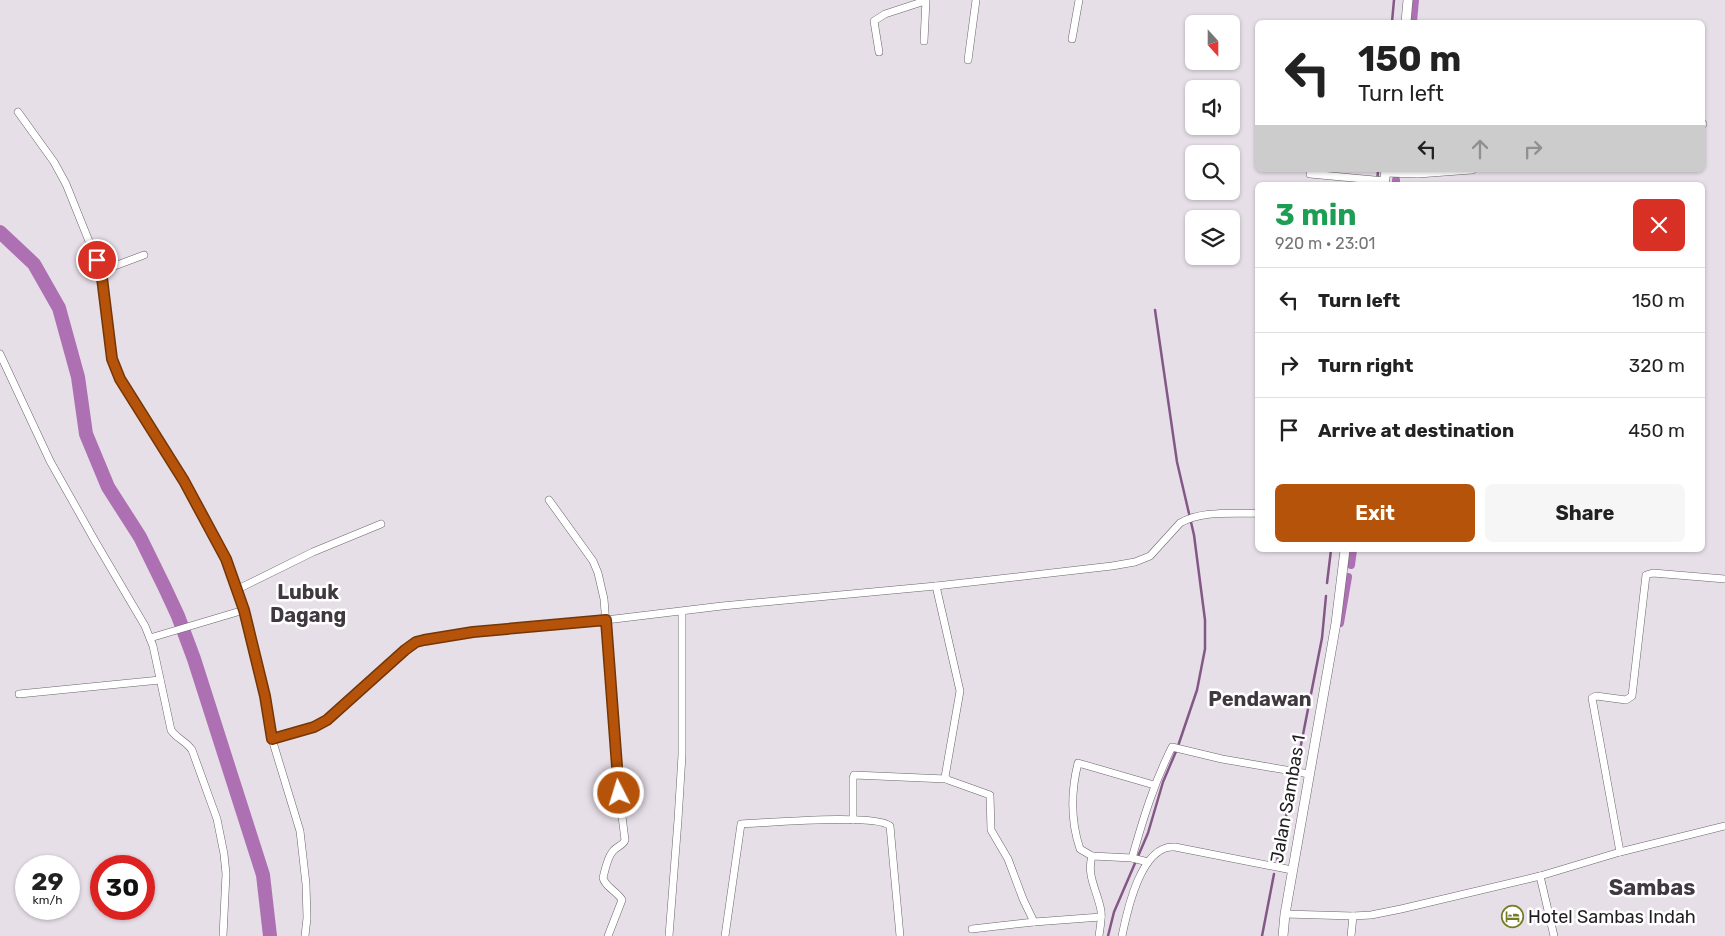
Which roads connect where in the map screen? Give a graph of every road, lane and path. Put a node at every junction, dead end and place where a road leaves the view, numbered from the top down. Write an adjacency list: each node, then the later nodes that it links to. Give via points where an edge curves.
1 (926, 0): 7 (street); 8 (street, via 874,21)
2 (976, 0): 9 (street)
3 (1079, 0): 6 (street)
4 (1408, 0): 5 (street)
5 (1406, 20)
6 (1072, 38)
7 (924, 41)
8 (879, 52)
9 (968, 60)
10 (18, 112): 15 (street, via 66,184)
11 (1445, 172): 13 (street)
12 (1310, 174): 13 (street)
13 (1385, 178)
14 (144, 255): 15 (street)
15 (101, 271): 23 (street, via 115,370 184,481 222,551)
16 (0, 354): 27 (street, via 50,461)
17 (549, 500): 26 (street, via 593,561)
18 (1255, 513): 22 (street, via 1190,518 1180,523 1150,556 1135,562)
19 (381, 524): 23 (street, via 313,552)
20 (1345, 552): 31 (street, Jalan Sambas 1, via 1336,623)
21 (1725, 579): 36 (street, via 1653,573 1646,576 1632,696 1626,700 1592,698)
22 (936, 586): 25 (street); 32 (street, via 960,691)
23 (238, 589): 24 (street)
24 (244, 610): 27 (street); 30 (street)
25 (682, 612): 26 (street); 50 (street, via 682,755)
26 (606, 620): 30 (street, via 473,632 416,642 327,720); 49 (street, via 625,840 610,855 603,878 622,900)
27 (150, 638): 28 (street)
28 (160, 680): 29 (street); 47 (street, via 171,730 192,750 217,819 226,874)
29 (19, 694)
30 (272, 739): 48 (street, via 300,831 306,884)
31 (1309, 774): 33 (street, via 1172,747); 40 (street, Jalan Sambas 1)
32 (946, 779): 34 (street, via 854,775); 45 (street, via 990,795 991,830 1008,859)
33 (1154, 786): 37 (street, via 1078,763 1073,790 1075,822 1080,849); 38 (street)
34 (853, 820): 51 (street, via 741,824); 52 (street, via 882,822 890,826)
35 (1725, 826): 36 (street)
36 (1620, 852): 41 (street)
37 (1092, 856): 38 (street); 44 (street, via 1090,869)
38 (1134, 858): 39 (street)
39 (1146, 862): 40 (street, via 1169,847); 54 (street, via 1130,900)
40 (1292, 870): 42 (street, Jalan Sambas 1)
41 (1540, 876): 43 (street, via 1401,909); 57 (street)
42 (1284, 914): 43 (street); 55 (street, Jalan Sambas 1)
43 (1352, 916): 56 (street)
44 (1101, 917): 45 (street); 53 (street)
45 (1034, 922): 46 (street)
46 (972, 930)
47 (223, 936)
48 (305, 936)
49 (608, 936)
50 (669, 936)
51 (726, 936)
52 (900, 936)
53 (1099, 936)
54 (1122, 936)
55 (1284, 936)
56 (1351, 936)
57 (1554, 936)

